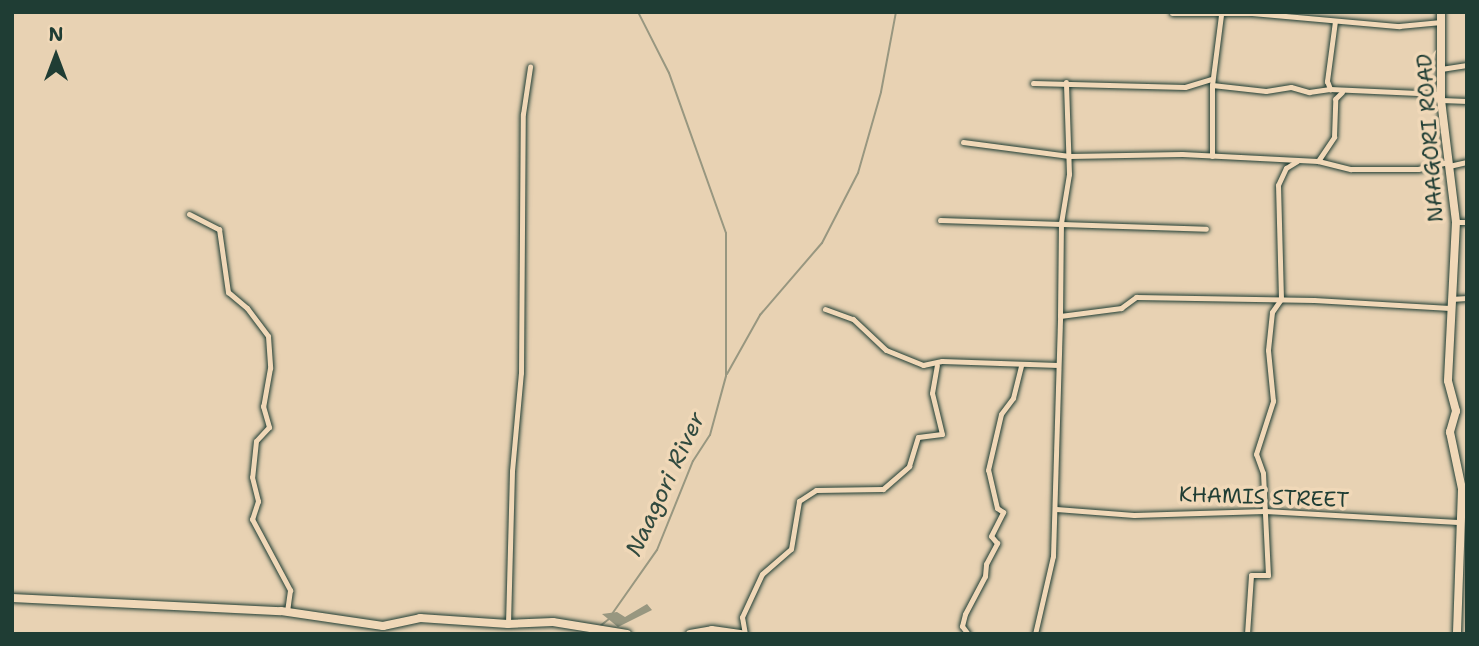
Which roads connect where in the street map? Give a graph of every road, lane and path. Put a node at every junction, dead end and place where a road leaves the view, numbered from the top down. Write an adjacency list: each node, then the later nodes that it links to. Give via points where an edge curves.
1 (1172, 13): 2 (street)
2 (1221, 15): 4 (street); 9 (street)
3 (1441, 17): 4 (street, via 1399,26); 7 (street, NAAGORI ROAD)
4 (1335, 21): 11 (street)
5 (1467, 65): 7 (street)
6 (530, 67): 42 (street, via 523,114 521,373 512,471)
7 (1441, 69): 13 (street, NAAGORI ROAD)
8 (1066, 82): 9 (street, via 1185,87); 10 (street); 16 (street)
9 (1212, 82): 11 (street, via 1266,91); 17 (street)
10 (1033, 83)
11 (1330, 89): 12 (street)
12 (1342, 92): 13 (street); 19 (street, via 1335,99 1334,137)
13 (1441, 97): 14 (street); 21 (street, NAAGORI ROAD)
14 (1467, 101)
15 (963, 142): 16 (street)
16 (1069, 156): 17 (street); 26 (street)
17 (1212, 156): 18 (street)
18 (1297, 161): 19 (street); 29 (street, via 1286,168 1278,185)
19 (1318, 161): 21 (street, via 1351,169)
20 (1467, 162): 21 (street)
21 (1449, 164): 24 (street, NAAGORI ROAD)
22 (189, 214): 41 (street, via 219,229 228,292 268,335 271,360 263,406 269,427 256,441 252,477 258,501 252,519 290,590)
23 (940, 220): 26 (street, via 1024,226)
24 (1456, 222): 25 (street); 30 (street, NAAGORI ROAD)
25 (1467, 222)
26 (1061, 223): 27 (street); 32 (street)
27 (1206, 229)
28 (1467, 298): 30 (street)
29 (1281, 299): 30 (street); 32 (street, via 1136,298 1121,308); 37 (street, via 1272,312 1268,350 1273,401 1256,454 1263,473)
30 (1450, 303): 39 (street, NAAGORI ROAD, via 1448,381 1456,411 1450,432 1462,489)
31 (825, 309): 33 (street, via 853,319 886,350 923,365)
32 (1060, 316): 35 (street)
33 (937, 365): 34 (street, via 942,361); 45 (street, via 932,393 943,434 918,437 909,466 883,489 816,490 799,501 790,549 761,574 742,617)
34 (1021, 365): 35 (street); 46 (street, via 988,470 997,508 1003,512 991,536 997,543 985,576 965,614 962,626)
35 (1058, 365): 36 (street)
36 (1056, 509): 37 (street, KHAMIS STREET, via 1134,515); 47 (street, via 1053,556)
37 (1265, 511): 39 (street, KHAMIS STREET); 48 (street, via 1268,575 1251,575)
38 (1467, 513): 39 (street)
39 (1458, 522): 49 (street, NAAGORI ROAD)
40 (12, 598): 41 (street)
41 (286, 612): 42 (street, via 383,626 420,618)
42 (508, 624): 43 (street, via 553,622)
43 (627, 634)
44 (690, 634): 45 (street, via 712,629)
45 (744, 634)
46 (968, 634)
47 (1035, 634)
48 (1247, 634)
49 (1457, 634)

